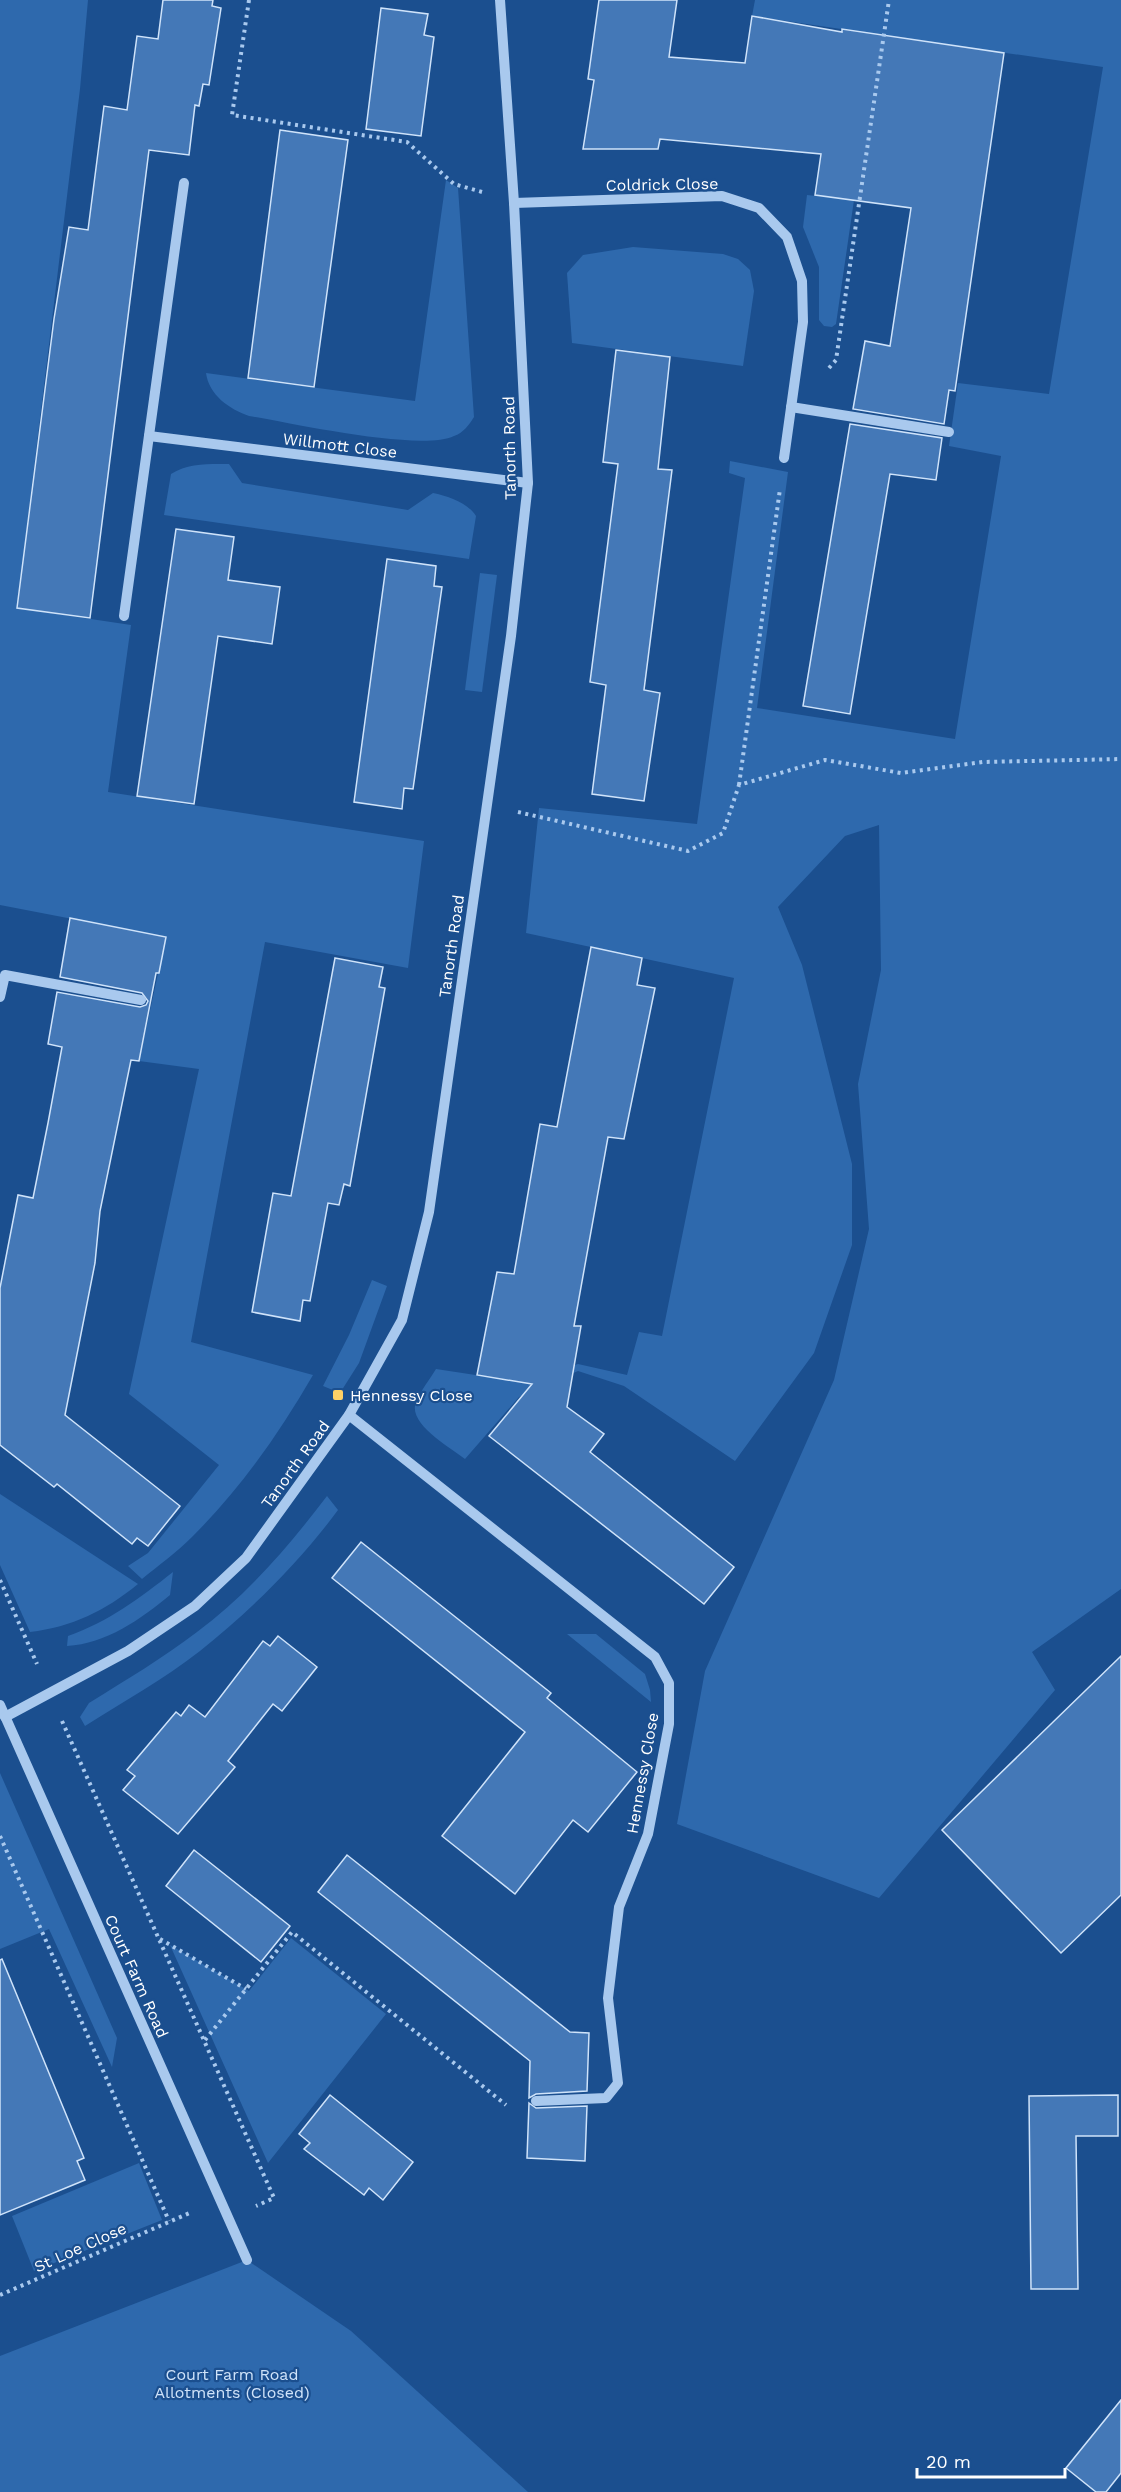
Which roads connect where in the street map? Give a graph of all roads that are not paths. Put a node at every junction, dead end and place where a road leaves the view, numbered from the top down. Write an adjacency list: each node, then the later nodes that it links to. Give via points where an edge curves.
1 (500, 0): 3 (street, Tanorth Road)
2 (184, 183): 6 (street)
3 (514, 203): 4 (street, Coldrick Close, via 722,196 759,208 787,237 802,281 803,322); 8 (street, Tanorth Road)
4 (791, 407): 5 (street); 7 (street, Coldrick Close)
5 (949, 432)
6 (149, 436): 8 (street, Willmott Close); 9 (street)
7 (784, 458)
8 (528, 483): 12 (street, Tanorth Road, via 511,636 429,1212 402,1320)
9 (124, 615)
10 (0, 997): 11 (street, via 5,975)
11 (141, 999)
12 (349, 1415): 14 (street, Tanorth Road, via 246,1558 195,1605 128,1651); 15 (street, Hennessy Close, via 654,1657 669,1683 669,1724 648,1834 619,1907 608,1998 618,2083 606,2098)
13 (0, 1706): 14 (street, Court Farm Road)
14 (5, 1718): 16 (street, Court Farm Road)
15 (536, 2101)
16 (247, 2260)

